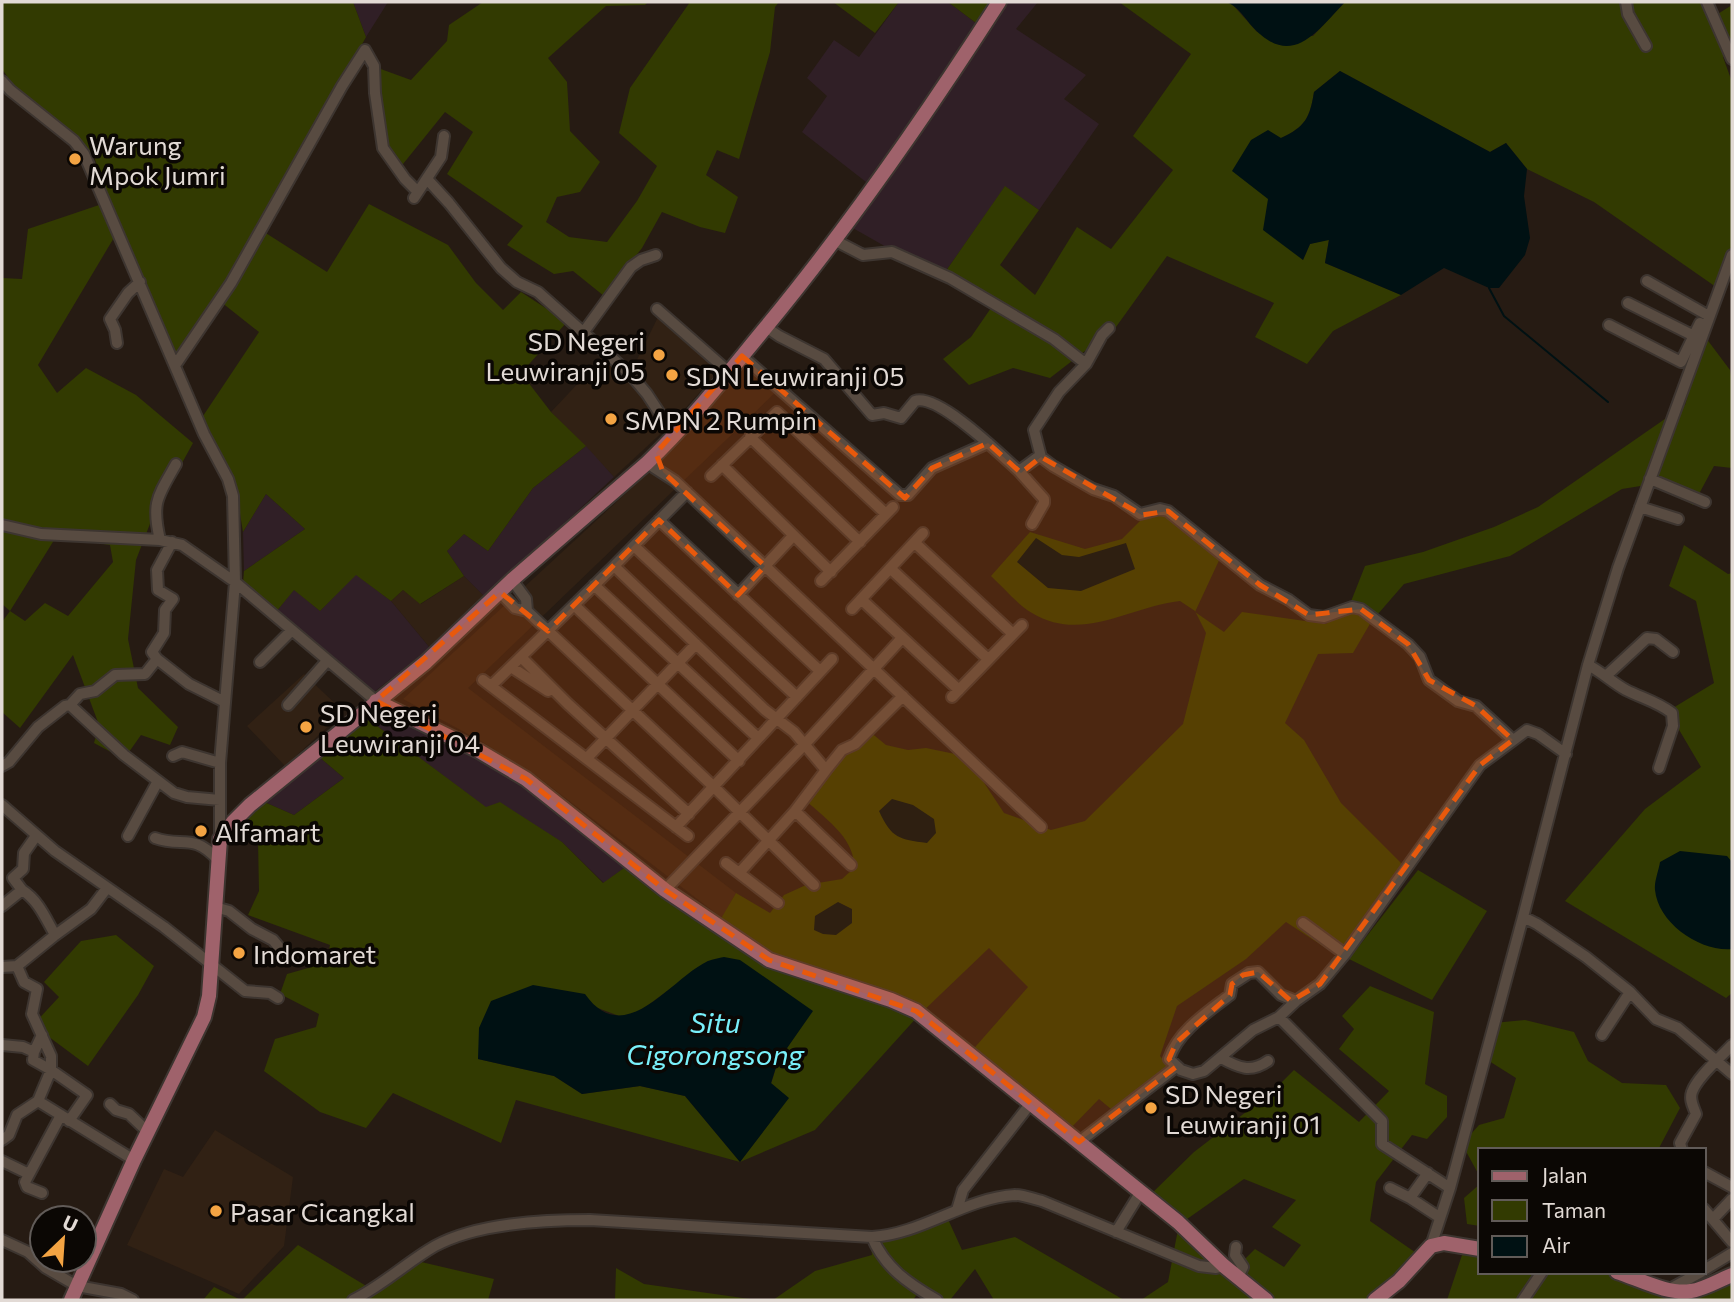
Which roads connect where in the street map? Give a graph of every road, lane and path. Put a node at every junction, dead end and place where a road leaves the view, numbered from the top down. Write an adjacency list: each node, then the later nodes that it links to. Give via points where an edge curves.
1 (999, 2): 9 (main road, via 922,120)
2 (1626, 2): 4 (street)
3 (1707, 2): 5 (street)
4 (1646, 46)
5 (1732, 59)
6 (2, 81): 13 (street, via 84,154)
7 (444, 136): 8 (street, via 441,157)
8 (427, 179): 20 (street, via 501,268 538,292); 24 (street, via 416,195 383,148 374,66 365,50 230,283)
9 (834, 240): 18 (main road); 25 (street, via 863,255 892,252 950,278 1054,339)
10 (656, 255): 20 (street, via 632,267)
11 (1732, 255): 16 (street)
12 (1647, 281): 16 (street)
13 (140, 282): 22 (street, via 110,319); 24 (street)
14 (1628, 303): 21 (street)
15 (657, 309): 26 (street)
16 (1707, 314): 21 (street); 36 (street)
17 (1609, 325): 21 (street, via 1681,362)
18 (766, 327): 23 (main road); 29 (street, via 824,359 872,415 901,418 915,401 926,400)
19 (1109, 328): 25 (street)
20 (583, 332): 27 (street, via 631,375)
21 (1694, 336)
22 (117, 343)
23 (742, 356): 26 (main road); 29 (street, via 900,495 908,495 932,468)
24 (176, 364): 57 (street, via 233,496)
25 (1086, 365): 30 (street, via 1059,392 1034,430)
26 (730, 373): 27 (main road)
27 (674, 435): 31 (main road)
28 (750, 437): 33 (street); 48 (street); 48 (street, via 772,414 781,413 889,510)
29 (988, 443): 34 (street)
30 (1041, 457): 34 (street); 96 (street, via 1140,514 1168,511 1261,585 1309,615 1324,617 1352,607 1361,609 1408,644 1420,657 1429,680 1458,701 1476,706)
31 (651, 458): 37 (street); 55 (main road)
32 (176, 464): 46 (street, via 155,507)
33 (722, 465): 35 (street); 45 (street)
34 (1019, 471): 42 (street, via 1044,499)
35 (711, 476)
36 (1650, 479): 38 (street); 39 (street)
37 (687, 492): 41 (street); 52 (street)
38 (1705, 502)
39 (1640, 507): 40 (street); 79 (street)
40 (1678, 519)
41 (659, 520): 50 (street); 60 (street)
42 (1032, 524)
43 (2, 525): 46 (street, via 63,536)
44 (923, 533): 49 (street)
45 (793, 536): 52 (street); 54 (street)
46 (160, 540): 47 (street)
47 (172, 542): 57 (street); 73 (street, via 157,570 158,590 173,599 165,610 164,633 152,653)
48 (859, 542): 54 (street)
49 (915, 543): 53 (street); 75 (street, via 1018,630)
50 (634, 546): 51 (street); 86 (street)
51 (614, 566): 58 (street); 70 (street)
52 (765, 566): 60 (street); 81 (street)
53 (891, 569): 62 (street); 64 (street)
54 (831, 572): 56 (street)
55 (512, 580): 59 (main road); 66 (street, via 526,599)
56 (821, 581)
57 (235, 582): 67 (street); 88 (street)
58 (594, 585): 63 (street); 78 (street)
59 (500, 593): 66 (street, via 515,608); 87 (main road)
60 (738, 595): 82 (street)
61 (942, 598): 64 (street)
62 (862, 600): 65 (street); 69 (street)
63 (574, 606): 68 (street); 84 (street)
64 (933, 607): 75 (street)
65 (852, 609)
66 (527, 611): 68 (street)
67 (292, 630): 76 (street); 77 (street)
68 (548, 631): 72 (street); 92 (street)
69 (902, 638): 75 (street, via 956,693); 81 (street)
70 (696, 643): 78 (street); 93 (street)
71 (1673, 652): 83 (street, via 1647,638)
72 (521, 657): 80 (street); 89 (street)
73 (157, 659): 88 (street, via 189,684); 90 (street, via 145,674 115,675)
74 (832, 659): 82 (street)
75 (988, 659)
76 (327, 661): 87 (street); 91 (street)
77 (260, 662)
78 (677, 663): 84 (street); 95 (street)
79 (1588, 665): 83 (street); 98 (street)
80 (511, 667): 89 (street); 100 (street, via 487,683)
81 (874, 668): 85 (street); 97 (street)
82 (820, 671): 86 (street)
83 (1607, 675): 104 (street, via 1624,689 1672,713 1673,726)
84 (657, 684): 92 (street); 101 (street)
85 (903, 696): 105 (street); 114 (street)
86 (797, 697): 93 (street)
87 (376, 701): 119 (main road, via 250,805); 128 (main road, via 526,779)
88 (225, 702): 102 (street)
89 (568, 704): 94 (street)
90 (69, 705): 103 (street, via 38,727); 106 (street)
91 (288, 705)
92 (633, 710): 94 (street); 107 (street)
93 (777, 718): 95 (street); 97 (street)
94 (607, 737): 100 (street); 112 (street)
95 (758, 738): 101 (street)
96 (1513, 740): 98 (street, via 1531,730); 135 (street, via 1480,765)
97 (805, 744): 105 (street); 111 (street)
98 (1566, 754): 132 (street)
99 (173, 755): 102 (street, via 183,752)
100 (587, 758): 113 (street)
101 (739, 761): 107 (street)
102 (220, 763): 108 (street)
103 (2, 766)
104 (1659, 768)
105 (826, 769): 110 (street)
106 (158, 781): 108 (street, via 187,797); 116 (street)
107 (714, 787): 111 (street); 112 (street)
108 (220, 800): 119 (street)
109 (2, 806): 115 (street)
110 (795, 811): 120 (street); 123 (street)
111 (740, 812): 120 (street); 128 (street)
112 (689, 814): 113 (street)
113 (677, 827): 117 (street)
114 (1041, 827)
115 (36, 836): 126 (street); 127 (street, via 24,853 23,869 13,878)
116 (128, 836)
117 (688, 836)
118 (155, 838): 121 (street, via 206,848)
119 (220, 839): 121 (main road)
120 (768, 840): 124 (street); 125 (street)
121 (218, 860): 131 (main road)
122 (726, 863): 124 (street)
123 (851, 865)
124 (740, 872): 129 (street)
125 (814, 885)
126 (107, 888): 134 (street, via 91,909); 137 (street)
127 (22, 890): 130 (street); 134 (street, via 32,895)
128 (665, 890): 156 (main road, via 769,960 916,1012)
129 (778, 903)
130 (2, 905)
131 (215, 907): 136 (street, via 273,940); 137 (main road)
132 (1523, 917): 140 (street); 170 (street)
133 (1303, 923): 135 (street)
134 (54, 936): 138 (street)
135 (1345, 954): 142 (street, via 1320,984)
136 (287, 957)
137 (211, 965): 141 (street, via 245,991); 159 (main road, via 204,1017)
138 (17, 966): 139 (street); 144 (street, via 24,982 37,989 32,1014)
139 (2, 967)
140 (1630, 992): 145 (street); 151 (street, via 1656,1019 1678,1028)
141 (278, 998)
142 (1296, 1001): 143 (street); 152 (street, via 1281,995 1258,972 1243,975 1232,984 1230,995 1176,1042 1169,1059)
143 (1279, 1017): 149 (street, via 1254,1030); 165 (street, via 1382,1121 1382,1144)
144 (42, 1035): 148 (street); 153 (street)
145 (1602, 1035)
146 (2, 1045): 148 (street, via 23,1046)
147 (1732, 1045): 151 (street)
148 (34, 1052): 153 (street, via 33,1060)
149 (1222, 1058): 150 (street, via 1240,1069 1259,1068); 152 (street, via 1200,1073)
150 (1268, 1061)
151 (1718, 1062): 154 (street); 162 (street, via 1692,1093 1696,1114)
152 (1176, 1067): 161 (street)
153 (51, 1070): 155 (street); 158 (street, via 87,1095)
154 (1732, 1074)
155 (38, 1101): 158 (street); 160 (street, via 17,1115)
156 (1031, 1103): 161 (main road); 175 (street, via 963,1190)
157 (110, 1104): 159 (street)
158 (65, 1118): 163 (street); 167 (street)
159 (148, 1132): 163 (main road)
160 (2, 1140)
161 (1079, 1142): 171 (main road)
162 (1681, 1148)
163 (134, 1160): 193 (main road)
164 (2, 1161): 167 (street)
165 (1428, 1173): 170 (street); 173 (street)
166 (1706, 1173): 168 (street)
167 (29, 1174): 172 (street, via 25,1184)
168 (1732, 1187)
169 (1390, 1188): 173 (street)
170 (1450, 1188): 177 (street)
171 (1140, 1193): 179 (street); 188 (main road)
172 (42, 1194)
173 (1410, 1198): 177 (street)
174 (1732, 1199): 178 (street)
175 (957, 1210): 179 (street, via 1022,1195); 180 (street, via 908,1230)
176 (1706, 1211): 178 (street)
177 (1439, 1217): 183 (street)
178 (1714, 1218): 182 (street)
179 (1116, 1232): 188 (street, via 1199,1266)
180 (872, 1237): 195 (street, via 885,1262); 196 (street, via 558,1220 457,1236)
181 (2, 1240): 193 (street)
182 (1732, 1242)
183 (1431, 1246): 185 (main road, via 1444,1243); 201 (main road)
184 (1236, 1247): 188 (street, via 1235,1255 1243,1267)
185 (1478, 1249)
186 (1732, 1253): 187 (street)
187 (1706, 1269)
188 (1229, 1271): 200 (main road)
189 (1541, 1274): 202 (street)
190 (1623, 1274): 194 (main road)
191 (1698, 1274): 194 (street)
192 (1732, 1275): 194 (main road, via 1694,1291)
193 (77, 1286): 197 (main road); 198 (street)
194 (1670, 1289)
195 (920, 1296): 199 (street)
196 (358, 1299)
197 (71, 1300)
198 (133, 1300)
199 (937, 1300)
200 (1266, 1300)
201 (1375, 1300)
202 (1523, 1300)

